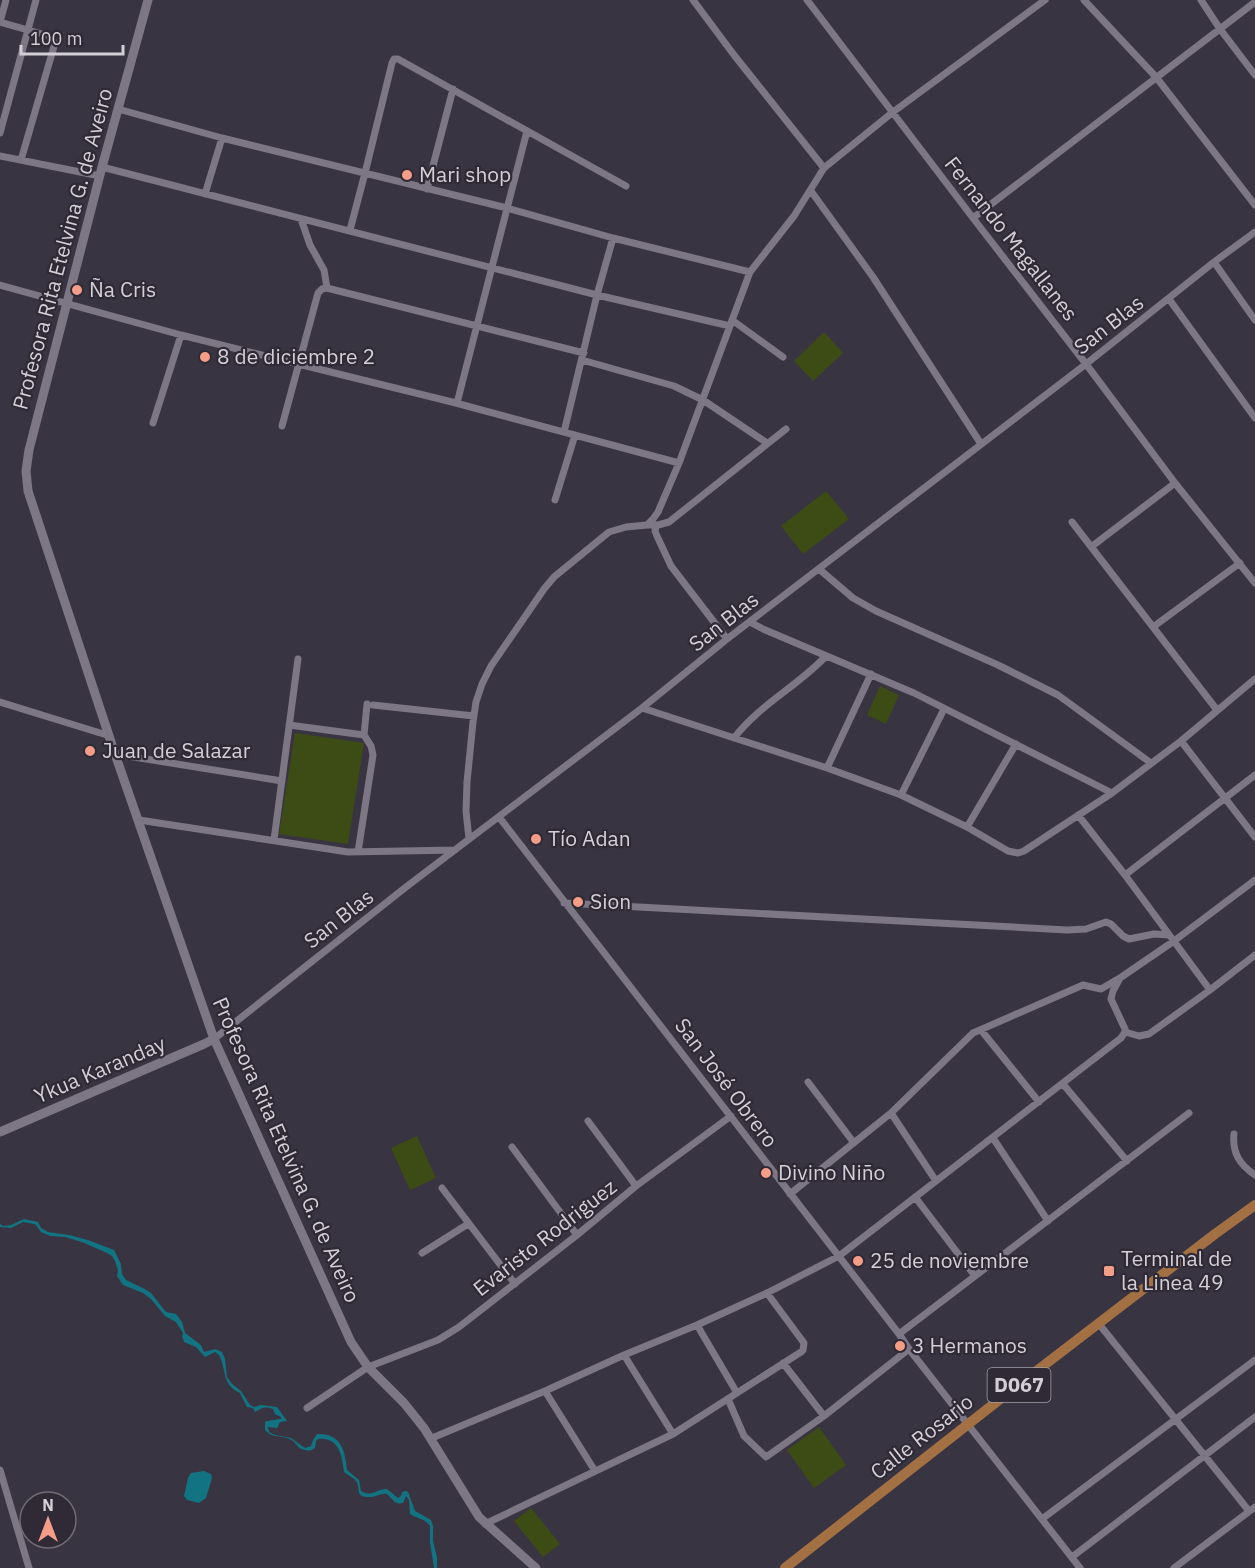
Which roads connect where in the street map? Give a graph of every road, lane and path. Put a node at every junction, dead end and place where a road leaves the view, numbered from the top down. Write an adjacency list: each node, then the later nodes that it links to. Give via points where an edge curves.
1 (6, 0): 10 (street)
2 (36, 0): 12 (street)
3 (148, 0): 17 (street, Profesora Rita Etelvina G. de Aveiro)
4 (693, 0): 24 (street)
5 (807, 0): 18 (street, Fernando Magallanes)
6 (1084, 0): 14 (street)
7 (1201, 0): 11 (street)
8 (1042, 1): 18 (street)
9 (1255, 2): 11 (street)
10 (0, 22): 12 (street)
11 (1220, 29): 13 (street); 14 (street)
12 (28, 30): 16 (street); 23 (street, via 55,43)
13 (1255, 75)
14 (1156, 77): 31 (street); 33 (street)
15 (453, 89): 19 (street); 26 (street, via 398,59 393,61); 28 (street)
16 (4, 103): 20 (street)
17 (118, 109): 21 (street); 25 (street, Profesora Rita Etelvina G. de Aveiro)
18 (893, 112): 24 (street); 33 (street, Fernando Magallanes)
19 (527, 131): 27 (street); 32 (street)
20 (0, 133)
21 (222, 138): 26 (street); 30 (street)
22 (0, 156): 23 (street)
23 (21, 160): 25 (street)
24 (824, 168): 29 (street)
25 (101, 172): 30 (street); 45 (street, Profesora Rita Etelvina G. de Aveiro)
26 (365, 173): 28 (street); 35 (street)
27 (626, 186)
28 (427, 189): 32 (street)
29 (811, 191): 40 (street); 63 (street, via 873,277)
30 (205, 194): 34 (street)
31 (1255, 205)
32 (507, 208): 37 (street); 39 (street)
33 (973, 218): 52 (street, Fernando Magallanes)
34 (301, 219): 35 (street); 42 (street, via 324,270)
35 (350, 230): 39 (street)
36 (1255, 232): 38 (street, San Blas)
37 (613, 238): 40 (street); 43 (street)
38 (1214, 262): 44 (street, San Blas); 46 (street)
39 (491, 267): 43 (street); 48 (street)
40 (750, 273): 47 (street)
41 (0, 285): 45 (street)
42 (327, 288): 48 (street); 53 (street, via 318,293)
43 (597, 295): 47 (street); 50 (street)
44 (1169, 299): 52 (street, San Blas); 56 (street)
45 (66, 303): 49 (street); 88 (street, Profesora Rita Etelvina G. de Aveiro, via 29,450 27,481)
46 (1255, 320)
47 (731, 323): 51 (street); 54 (street)
48 (477, 325): 50 (street); 55 (street)
49 (181, 334): 53 (street); 57 (street)
50 (583, 356): 54 (street, via 674,386); 60 (street)
51 (783, 357)
52 (1086, 364): 63 (street, San Blas); 65 (street, Fernando Magallanes)
53 (299, 365): 55 (street); 58 (street)
54 (703, 400): 62 (street); 64 (street)
55 (457, 403): 60 (street)
56 (1255, 418)
57 (153, 423)
58 (282, 426)
59 (786, 429): 62 (street)
60 (564, 432): 61 (street)
61 (575, 435): 64 (street); 66 (street)
62 (767, 442): 69 (street, via 669,522)
63 (981, 444): 72 (street, San Blas)
64 (679, 464): 68 (street, via 658,512)
65 (1175, 483): 70 (street); 71 (street, Fernando Magallanes)
66 (555, 500)
67 (1072, 522): 70 (street)
68 (647, 525): 69 (street); 85 (street, via 609,532 554,577 491,666)
69 (656, 525): 76 (street, via 671,566)
70 (1091, 547): 75 (street)
71 (1240, 563): 73 (street, Fernando Magallanes); 75 (street)
72 (819, 569): 74 (street, San Blas); 93 (street, via 853,598 876,611 1058,695)
73 (1255, 583)
74 (750, 622): 76 (street, San Blas); 77 (street)
75 (1153, 627): 84 (street)
76 (727, 639): 82 (street, San Blas)
77 (826, 656): 79 (street); 89 (street)
78 (298, 659): 86 (street)
79 (872, 674): 83 (street); 94 (street)
80 (1255, 679): 84 (street)
81 (0, 702): 88 (street)
82 (642, 708): 89 (street); 101 (street, San Blas)
83 (944, 709): 91 (street); 98 (street)
84 (1217, 710): 90 (street)
85 (474, 716): 87 (street, via 370,705); 105 (street, via 466,801)
86 (289, 725): 87 (street); 96 (street)
87 (364, 735): 108 (street, via 373,755)
88 (110, 736): 92 (street, Profesora Rita Etelvina G. de Aveiro)
89 (734, 738): 94 (street)
90 (1181, 741): 93 (street); 99 (street)
91 (1016, 744): 97 (street); 103 (street)
92 (116, 754): 96 (street); 102 (street, Profesora Rita Etelvina G. de Aveiro)
93 (1151, 763): 97 (street)
94 (827, 768): 98 (street)
95 (1255, 775): 99 (street)
96 (282, 781): 106 (street)
97 (1112, 793): 100 (street)
98 (902, 795): 103 (street)
99 (1225, 798): 104 (street); 109 (street)
100 (1078, 815): 103 (street, via 1018,853); 109 (street)
101 (499, 817): 105 (street, San Blas); 111 (street, San José Obrero)
102 (139, 820): 106 (street); 118 (street, Profesora Rita Etelvina G. de Aveiro)
103 (967, 828)
104 (1255, 837)
105 (469, 838): 107 (street, San Blas)
106 (274, 840): 108 (street)
107 (455, 850): 108 (street); 118 (street, San Blas)
108 (358, 852)
109 (1125, 875): 112 (street)
110 (1255, 880): 112 (street)
111 (564, 903): 112 (street, via 1066,930 1106,922 1129,939 1154,934); 124 (street, San José Obrero)
112 (1172, 938): 114 (street); 115 (street)
113 (1255, 955): 115 (street)
114 (1120, 978): 116 (street, via 1101,989 1083,985); 117 (street, via 1111,999)
115 (1210, 990): 117 (street, via 1149,1035)
116 (981, 1030): 121 (street); 122 (street, via 973,1033)
117 (1125, 1032): 120 (street)
118 (214, 1039): 126 (street, Ykua Karanday); 154 (street, Profesora Rita Etelvina G. de Aveiro, via 351,1342)
119 (808, 1082): 129 (street)
120 (1063, 1084): 121 (street); 131 (street)
121 (1039, 1102): 128 (street)
122 (891, 1113): 129 (street); 133 (street)
123 (1189, 1113): 131 (street)
124 (731, 1116): 134 (street, Evaristo Rodriguez); 136 (street, San José Obrero)
125 (588, 1121): 134 (street)
126 (0, 1132)
127 (1234, 1134): 132 (street, via 1235,1154 1242,1166)
128 (993, 1138): 133 (street); 139 (street)
129 (854, 1143): 136 (street)
130 (512, 1148): 141 (street)
131 (1127, 1161): 139 (street)
132 (1255, 1175)
133 (936, 1181): 137 (street)
134 (636, 1186): 141 (street, Evaristo Rodriguez)
135 (441, 1188): 140 (street)
136 (790, 1194): 143 (street, San José Obrero)
137 (915, 1197): 143 (street); 144 (street)
138 (1255, 1205): 147 (main road, Calle Rosario / D067)
139 (1048, 1221): 144 (street)
140 (468, 1224): 142 (street); 145 (street)
141 (577, 1236): 145 (street, Evaristo Rodriguez)
142 (422, 1253)
143 (839, 1256): 146 (street); 149 (street, San José Obrero)
144 (975, 1276): 149 (street)
145 (515, 1284): 154 (street, Evaristo Rodriguez, via 438,1340)
146 (767, 1293): 148 (street); 153 (street, via 804,1343 801,1352)
147 (1099, 1324): 161 (street); 162 (main road, Calle Rosario / D067)
148 (697, 1325): 151 (street); 156 (street)
149 (899, 1334): 150 (street, San José Obrero)
150 (909, 1349): 159 (street); 162 (street, San José Obrero)
151 (624, 1355): 155 (street); 163 (street)
152 (1255, 1360): 161 (street)
153 (783, 1363): 156 (street); 159 (street)
154 (368, 1367): 158 (street, Evaristo Rodriguez); 164 (street, Profesora Rita Etelvina G. de Aveiro)
155 (545, 1391): 164 (street); 167 (street)
156 (737, 1393): 157 (street)
157 (729, 1399): 159 (street, via 744,1436 766,1457); 163 (street)
158 (307, 1408)
159 (824, 1416)
160 (1255, 1417): 165 (street)
161 (1176, 1419): 165 (street); 169 (street)
162 (969, 1425): 169 (street, San José Obrero); 174 (main road, Calle Rosario / D067)
163 (673, 1434): 167 (street)
164 (432, 1438): 170 (street, Profesora Rita Etelvina G. de Aveiro)
165 (1205, 1455): 168 (street); 171 (street)
166 (0, 1470): 172 (street)
167 (595, 1471): 170 (street)
168 (1252, 1509): 176 (street)
169 (1042, 1519): 171 (street, San José Obrero)
170 (485, 1524): 173 (street, Profesora Rita Etelvina G. de Aveiro)
171 (1072, 1557): 175 (street, San José Obrero)
172 (29, 1568)
173 (536, 1568)
174 (785, 1568)
175 (1080, 1568)
176 (1174, 1568)

